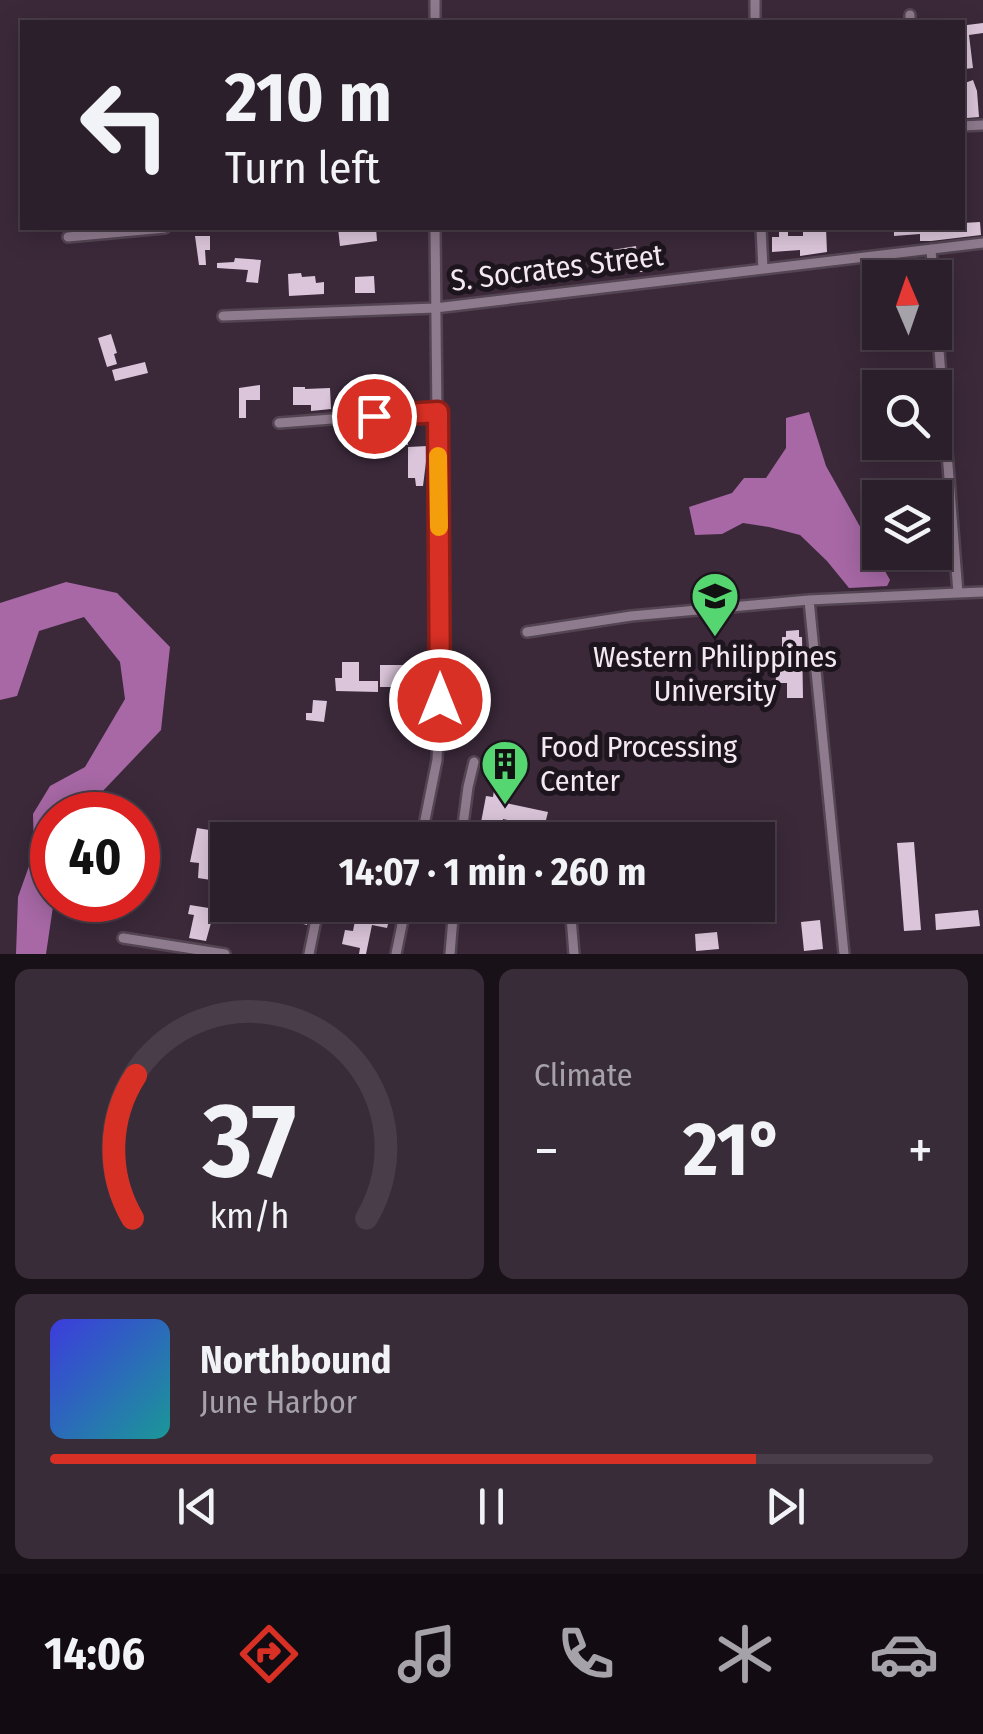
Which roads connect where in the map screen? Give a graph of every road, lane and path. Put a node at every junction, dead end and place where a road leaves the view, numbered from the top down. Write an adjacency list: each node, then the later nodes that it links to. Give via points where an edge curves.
1 (143, 230): 4 (street)
2 (435, 230): 9 (street)
3 (761, 230): 8 (street)
4 (68, 237)
5 (983, 243): 6 (street, S. Socrates Street)
6 (931, 249): 7 (street); 8 (street, S. Socrates Street)
7 (932, 260)
8 (763, 269): 9 (street, S. Socrates Street)
9 (434, 308): 10 (street, S. Socrates Street); 12 (street)
10 (223, 316)
11 (939, 350): 15 (street)
12 (438, 412): 13 (street); 19 (street, via 439,718)
13 (278, 423)
14 (983, 592): 15 (street)
15 (958, 594): 16 (street)
16 (810, 600): 17 (street); 31 (street)
17 (526, 632)
18 (474, 762): 20 (street)
19 (425, 822)
20 (464, 822)
21 (316, 922): 27 (street)
22 (403, 922): 28 (street)
23 (453, 922): 29 (street)
24 (571, 922): 30 (street)
25 (124, 938): 26 (street)
26 (225, 954)
27 (309, 954)
28 (396, 954)
29 (450, 954)
30 (574, 954)
31 (844, 954)

